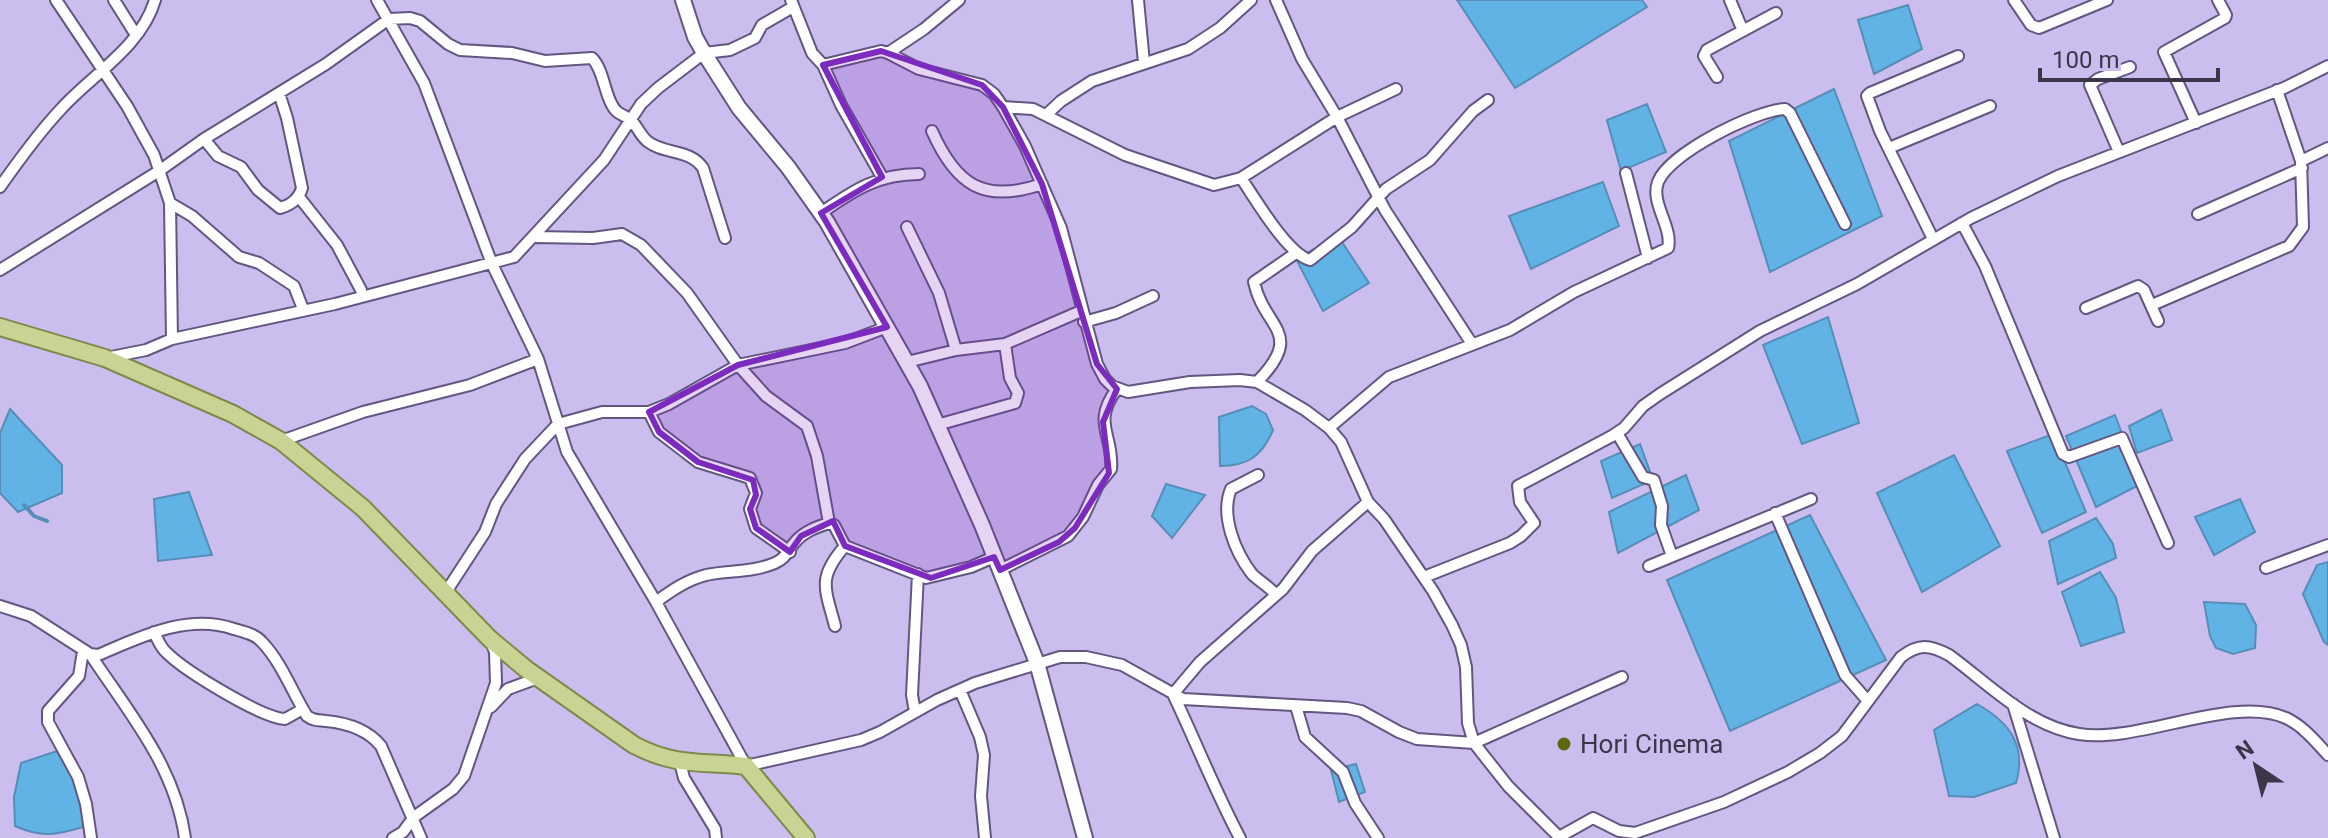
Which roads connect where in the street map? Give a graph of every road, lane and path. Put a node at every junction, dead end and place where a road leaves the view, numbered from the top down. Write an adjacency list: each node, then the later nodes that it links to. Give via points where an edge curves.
1 (56, 0): 26 (street)
2 (114, 0): 18 (street)
3 (155, 0): 18 (street)
4 (377, 0): 16 (street)
5 (683, 0): 19 (street)
6 (959, 0): 20 (street)
7 (1138, 0): 22 (street)
8 (1251, 0): 22 (street, via 1188,49)
9 (1276, 0): 35 (street)
10 (1730, 0): 17 (street)
11 (2014, 0): 12 (street, via 2039,28)
12 (2107, 0)
13 (2218, 0): 37 (street, via 2225,18 2164,52)
14 (792, 3): 19 (street, via 762,25 755,38 730,50); 23 (street, via 812,53)
15 (1776, 13): 17 (street)
16 (389, 19): 30 (street); 36 (street, via 420,21 460,50 545,61 592,58 613,109); 64 (street, via 424,83)
17 (1743, 31): 27 (street, via 1704,53)
18 (136, 35): 26 (street)
19 (704, 53): 36 (street, via 658,88); 54 (street, via 739,108)
20 (888, 53): 23 (street); 33 (street, via 919,69 982,85)
21 (1958, 56): 40 (street, via 1867,96)
22 (1144, 63): 34 (street, via 1092,81)
23 (823, 65): 47 (street)
24 (2328, 66): 29 (street)
25 (2130, 67): 42 (street, via 2090,85)
26 (102, 72): 44 (street, via 145,136); 50 (street, via 63,107)
27 (1717, 77)
28 (1396, 89): 35 (street)
29 (2277, 90): 37 (street); 43 (street)
30 (279, 93): 39 (street); 52 (street, via 302,188)
31 (1488, 100): 51 (street, via 1430,160)
32 (1990, 106): 40 (street)
33 (1003, 107): 34 (street); 49 (street)
34 (1046, 115): 48 (street, via 1125,155 1203,182 1214,185)
35 (1337, 117): 48 (street); 51 (street)
36 (630, 120): 59 (street, via 604,160); 60 (street, via 652,144 698,161)
37 (2196, 123): 42 (street)
38 (932, 131): 49 (street, via 950,167 970,182 998,193)
39 (204, 139): 44 (street); 52 (street, via 218,156 241,167 280,208)
40 (1889, 148): 61 (street)
41 (2328, 148): 43 (street)
42 (2119, 152): 56 (street)
43 (2302, 164): 55 (street); 68 (street, via 2303,227 2289,246)
44 (159, 171): 53 (street); 65 (street)
45 (1626, 173): 63 (street)
46 (919, 174): 47 (street)
47 (882, 177): 54 (street)
48 (1241, 178): 62 (street)
49 (1042, 184): 71 (street, via 1061,228)
50 (0, 187)
51 (1378, 196): 62 (street, via 1352,227 1314,258); 77 (street)
52 (299, 197): 66 (street, via 337,245)
53 (170, 203): 70 (street, via 239,257 287,280); 75 (street)
54 (821, 213): 74 (street)
55 (2198, 214)
56 (1962, 223): 61 (street); 96 (street, via 2063,454 2069,457 2122,438)
57 (1845, 224): 63 (street, via 1790,113 1776,110 1737,125 1668,167 1657,192 1670,244)
58 (907, 227): 78 (street, via 939,293)
59 (535, 237): 64 (street, via 514,257); 82 (street, via 633,238 681,286)
60 (725, 238)
61 (1933, 239): 89 (street, via 1857,284 1760,331 1643,406)
62 (1296, 253): 83 (street, via 1254,282 1281,344 1276,361)
63 (1648, 258): 77 (street, via 1574,292 1510,330)
64 (492, 264): 70 (street); 80 (street)
65 (0, 270)
66 (361, 290)
67 (1153, 296): 71 (street, via 1116,313)
68 (2152, 305): 69 (street, via 2138,286); 72 (street)
69 (2086, 308)
70 (303, 309): 75 (street)
71 (1083, 317): 76 (street); 84 (street, via 1097,364)
72 (2158, 321)
73 (0, 327): 79 (main road)
74 (887, 327): 81 (street); 82 (street, via 845,343)
75 (172, 339): 79 (street)
76 (1005, 344): 78 (street); 87 (street, via 1018,393 1015,403)
77 (1472, 344): 88 (street, via 1389,377)
78 (956, 350): 81 (street)
79 (105, 358): 90 (main road)
80 (538, 359): 86 (street); 90 (street, via 470,385 363,412)
81 (907, 362): 87 (street)
82 (738, 365): 85 (street); 95 (street, via 766,396 807,426)
83 (1257, 382): 84 (street); 88 (street)
84 (1117, 389): 101 (street, via 1107,402 1103,422 1111,469 1083,517 1059,542)
85 (649, 412): 86 (street, via 602,412); 99 (street, via 659,432 698,462 750,478 756,493 750,509 756,528)
86 (558, 424): 106 (street, via 525,459); 108 (street, via 567,452)
87 (937, 425): 101 (street)
88 (1329, 428): 93 (street)
89 (1617, 433): 100 (street, via 1643,477 1654,480); 105 (street, via 1518,486 1520,502 1534,523 1521,536)
90 (281, 441): 106 (main road, via 363,508)
91 (1258, 475): 107 (street, via 1231,489 1229,524 1252,573)
92 (1811, 499): 94 (street)
93 (1368, 502): 105 (street); 107 (street, via 1312,551)
94 (1775, 513): 100 (street); 119 (street, via 1845,675)
95 (829, 523): 98 (street); 99 (street, via 801,536)
96 (2168, 543)
97 (2328, 545): 103 (street)
98 (845, 546): 104 (street); 110 (street, via 825,574)
99 (790, 552): 108 (street, via 757,569 694,579)
100 (1672, 556): 102 (street)
101 (997, 563): 104 (street, via 931,578); 114 (street)
102 (1649, 566)
103 (2266, 568)
104 (918, 574): 124 (street)
105 (1424, 577): 125 (street, via 1461,645)
106 (446, 592): 112 (main road)
107 (1276, 595): 118 (street, via 1200,662)
108 (656, 602): 128 (street)
109 (0, 606): 113 (street, via 31,616)
110 (835, 626)
111 (154, 632): 113 (street, via 98,655); 122 (street, via 179,664 256,710 285,719); 122 (street, via 190,624 225,625 252,634 282,670)
112 (490, 639): 116 (main road); 123 (street, via 496,683)
113 (86, 653): 130 (street, via 79,676 48,711 48,722 78,777); 131 (street, via 146,734 167,774)
114 (1037, 663): 117 (street); 118 (street, via 1060,657 1105,660); 137 (street)
115 (1622, 677): 125 (street)
116 (538, 678): 123 (street, via 508,689); 127 (main road, via 634,745)
117 (960, 690): 124 (street); 136 (street, via 984,755)
118 (1173, 694): 121 (street, via 1183,699); 138 (street)
119 (1867, 700): 120 (street, via 1901,657 1923,645 1949,655); 140 (street, via 1842,736 1761,786 1635,833 1593,818)
120 (2013, 704): 126 (street, via 2080,735 2231,713 2271,714 2304,730); 141 (street)
121 (1296, 706): 125 (street, via 1347,708 1417,739); 139 (street, via 1305,737 1343,772)
122 (303, 709): 129 (street, via 312,720 372,736)
123 (487, 712): 129 (street, via 464,776)
124 (915, 712): 128 (street, via 861,740)
125 (1474, 743): 140 (street)
126 (2328, 755)
127 (680, 762): 128 (main road); 134 (street)
128 (746, 766): 135 (main road)
129 (414, 817): 132 (street); 133 (street)
130 (91, 838)
131 (185, 838)
132 (393, 838)
133 (421, 838)
134 (716, 838)
135 (806, 838)
136 (985, 838)
137 (1085, 838)
138 (1240, 838)
139 (1378, 838)
140 (1560, 838)
141 (2054, 838)

